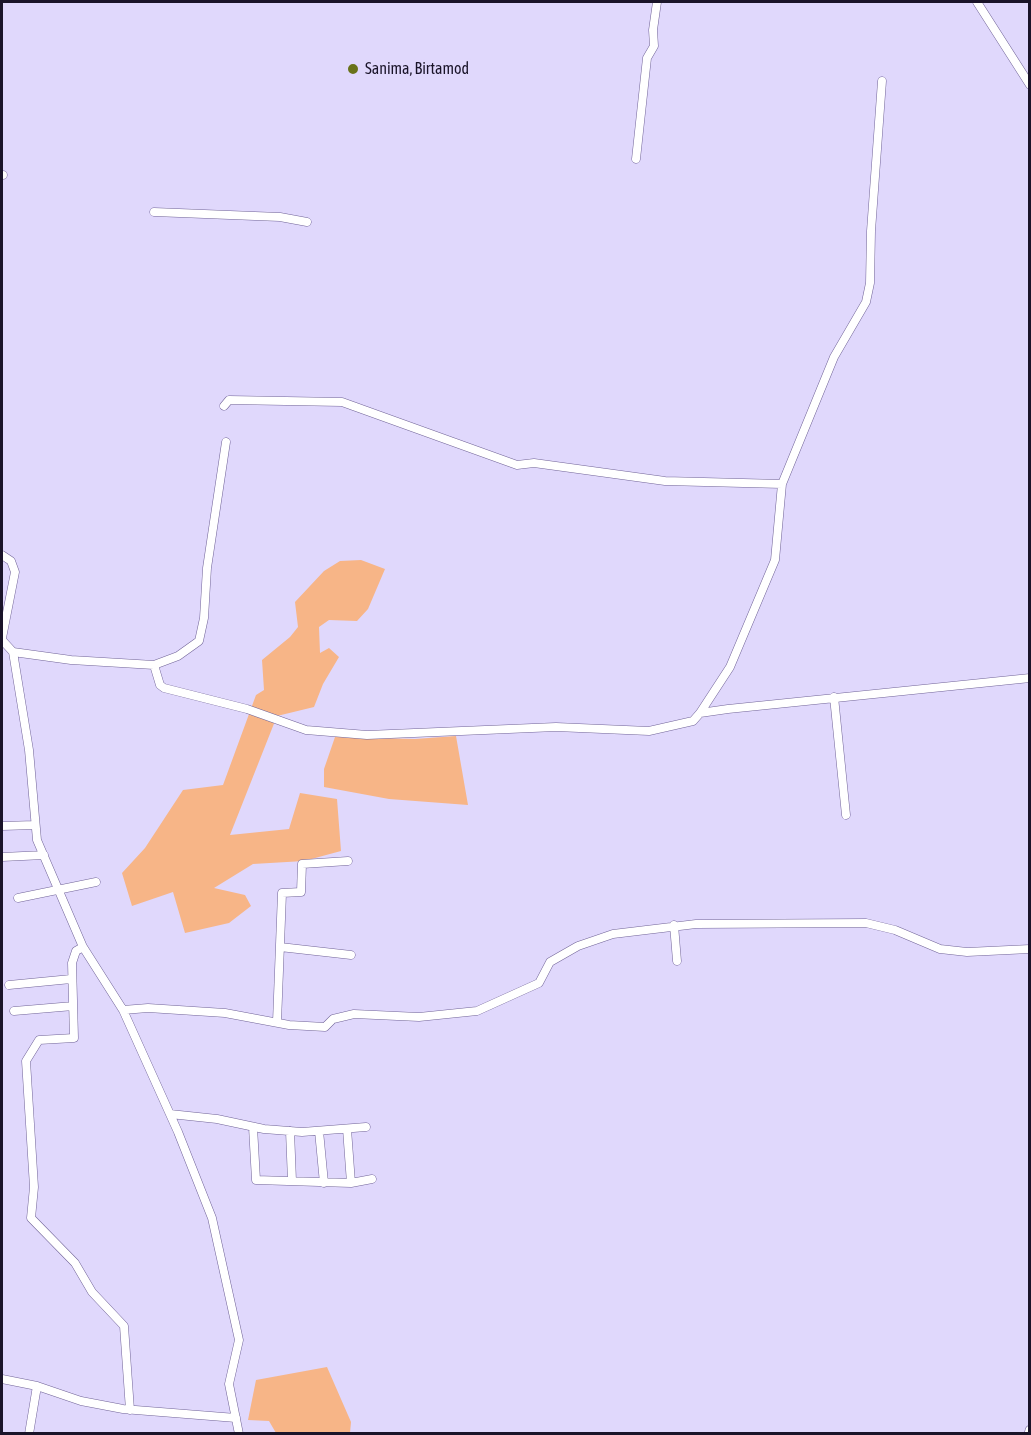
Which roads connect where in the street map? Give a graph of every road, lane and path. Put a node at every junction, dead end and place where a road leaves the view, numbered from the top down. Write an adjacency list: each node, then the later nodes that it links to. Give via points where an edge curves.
1 (657, 2): 5 (street)
2 (977, 2): 4 (street)
3 (882, 81): 10 (street, via 866,302 834,357)
4 (1029, 86)
5 (636, 159)
6 (154, 212): 7 (street, via 280,217)
7 (307, 222)
8 (224, 406): 10 (street, via 229,400 342,402 517,465 534,463 665,482)
9 (226, 442): 14 (street, via 199,641 178,656)
10 (782, 484): 17 (street, via 775,560 730,667)
11 (2, 555): 12 (street, via 11,561 15,572)
12 (2, 639): 13 (street)
13 (13, 652): 14 (street); 19 (street, via 29,750)
14 (154, 665): 17 (street, via 164,688 306,730 338,734 419,735 556,727 650,730 693,721)
15 (1029, 678): 16 (street)
16 (834, 697): 17 (street); 18 (street)
17 (700, 713)
18 (846, 815)
19 (35, 825): 20 (street); 22 (street)
20 (2, 826)
21 (2, 855): 22 (street)
22 (44, 855): 25 (street)
23 (348, 861): 29 (street, via 302,864 301,892 282,893)
24 (96, 882): 25 (street)
25 (59, 889): 26 (street); 28 (street)
26 (18, 898)
27 (674, 925): 30 (street, via 866,923 895,930 940,949); 32 (street); 38 (street, via 613,934 578,946 550,962 539,982 477,1011 399,1017 354,1014 333,1019 326,1027)
28 (83, 947): 33 (street, via 76,951); 36 (street)
29 (280, 947): 31 (street); 38 (street)
30 (1029, 949)
31 (351, 955)
32 (677, 961)
33 (71, 979): 34 (street); 35 (street)
34 (9, 986)
35 (73, 1006): 37 (street); 51 (street, via 74,1038 39,1040 26,1061 34,1187 31,1218 75,1263 92,1292 124,1326)
36 (123, 1010): 38 (street, via 225,1013); 39 (street)
37 (14, 1011)
38 (277, 1022)
39 (170, 1114): 40 (street); 52 (street, via 212,1218 239,1340 229,1384)
40 (253, 1127): 43 (street); 46 (street, via 255,1180)
41 (366, 1127): 42 (street)
42 (347, 1129): 44 (street); 48 (street)
43 (290, 1131): 44 (street); 46 (street)
44 (319, 1131): 47 (street)
45 (372, 1179): 48 (street)
46 (292, 1181): 47 (street)
47 (324, 1183): 48 (street)
48 (351, 1183)
49 (2, 1379): 50 (street)
50 (37, 1386): 51 (street, via 81,1401); 53 (street)
51 (130, 1410): 52 (street)
52 (236, 1418): 54 (street)
53 (29, 1434)
54 (239, 1434)

